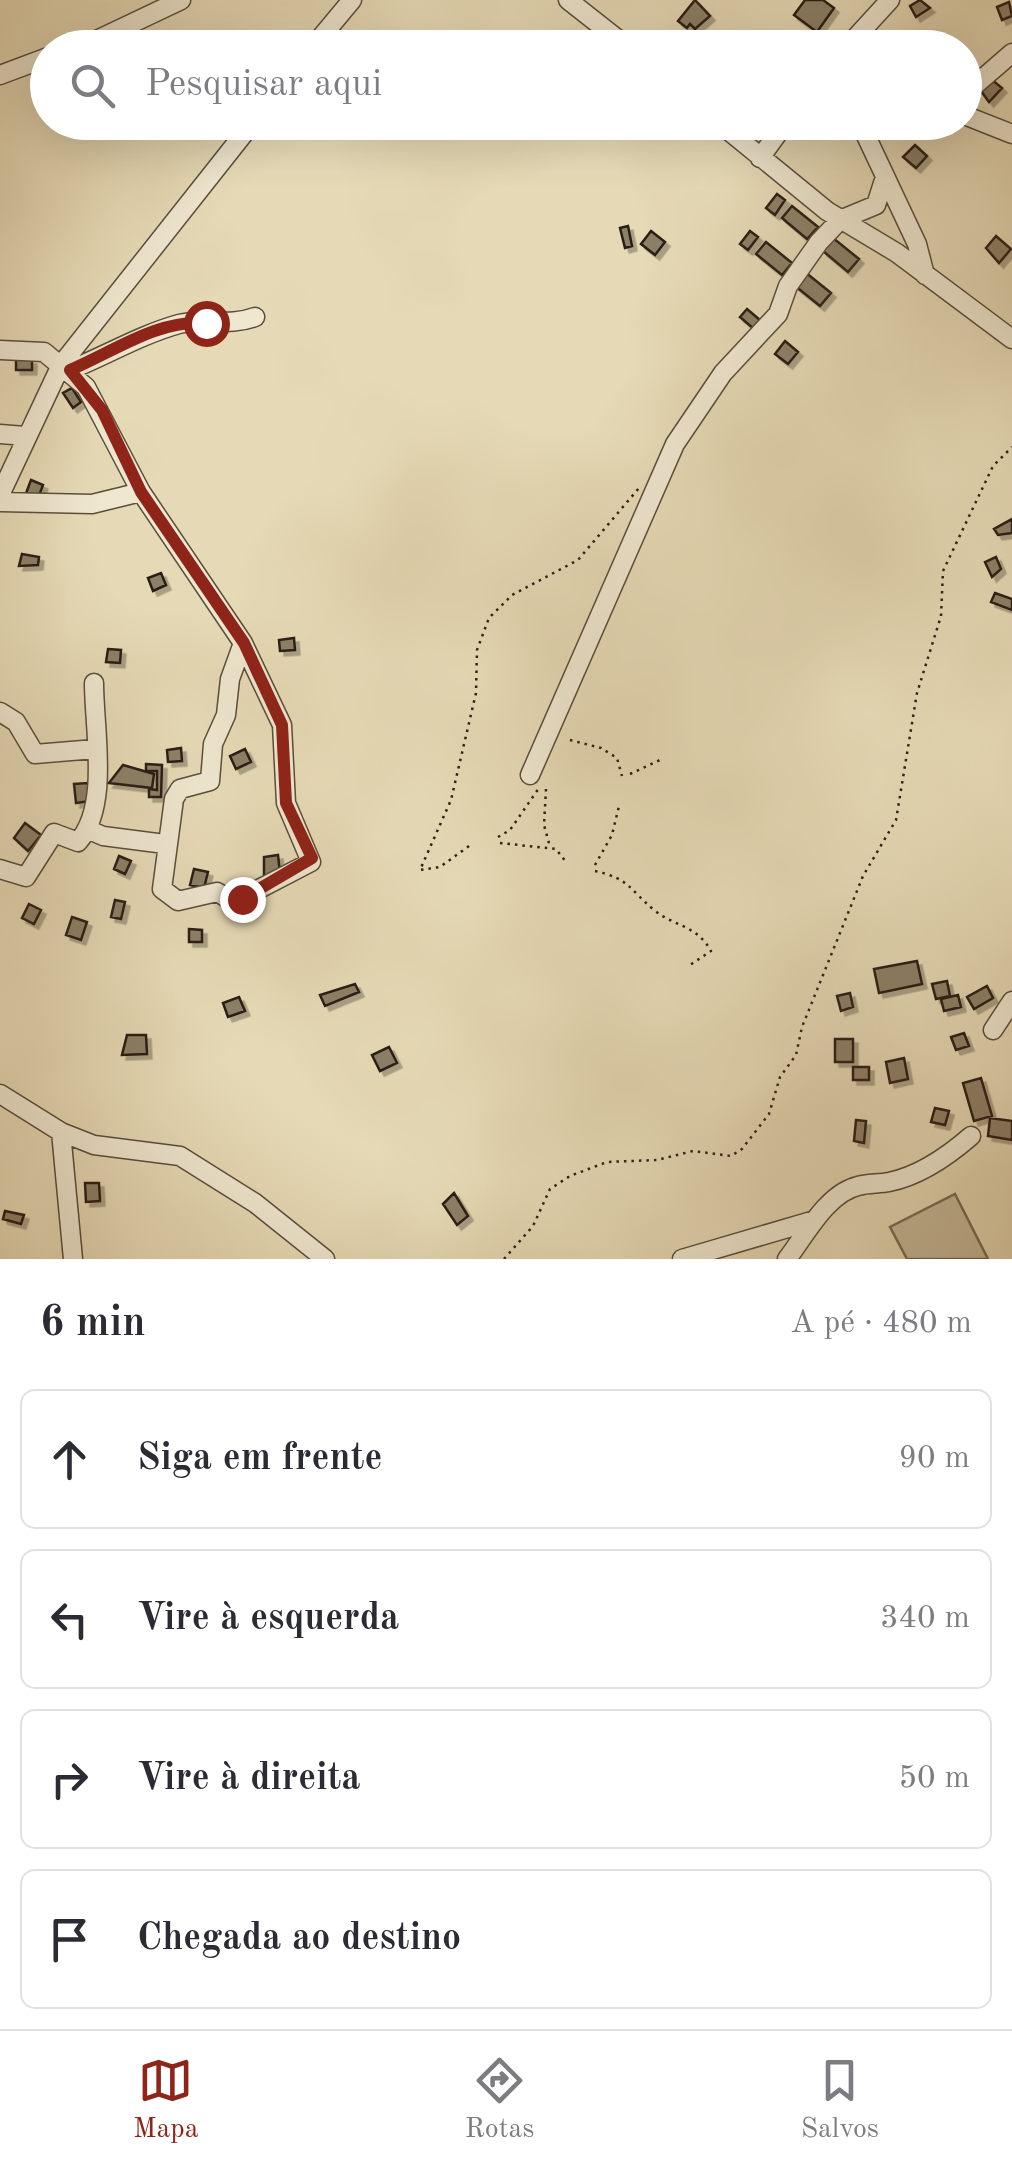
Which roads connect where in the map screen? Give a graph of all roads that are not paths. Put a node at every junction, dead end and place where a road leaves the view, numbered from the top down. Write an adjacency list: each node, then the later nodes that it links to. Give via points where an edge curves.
1 (181, 0): 5 (street)
2 (568, 0): 7 (street)
3 (890, 0): 8 (street)
4 (343, 4): 6 (street)
5 (118, 30)
6 (325, 30)
7 (606, 30)
8 (862, 30)
9 (1012, 53): 12 (street)
10 (30, 64): 11 (street)
11 (0, 76)
12 (982, 79)
13 (982, 122): 14 (street)
14 (1012, 134)
15 (239, 140): 26 (street)
16 (739, 140): 19 (street)
17 (773, 140): 19 (street)
18 (867, 140): 20 (street)
19 (760, 158): 21 (street)
20 (885, 178): 21 (street, via 876,205); 22 (street, via 918,244)
21 (840, 220): 22 (street); 35 (street, via 798,270 778,314 722,373 663,467)
22 (925, 275): 24 (street)
23 (255, 317): 26 (street, via 234,325 180,324)
24 (1012, 339)
25 (0, 350): 26 (street, via 32,348)
26 (66, 368): 28 (street); 29 (street, via 102,410)
27 (0, 434): 28 (street)
28 (25, 436): 30 (street)
29 (141, 492): 30 (street, via 92,504); 31 (street)
30 (0, 499)
31 (244, 643): 37 (street, via 213,744 210,781 176,793); 37 (street, via 282,725 286,803 311,862 234,902 217,892 178,901 162,894)
32 (94, 683): 34 (street)
33 (0, 712): 34 (street, via 16,722 35,754)
34 (95, 749): 36 (street, via 98,798)
35 (534, 781)
36 (87, 829): 37 (street); 38 (street, via 78,842 54,832 26,877)
37 (165, 844)
38 (0, 869)
39 (1012, 1001): 40 (street)
40 (994, 1030)
41 (0, 1094): 42 (street)
42 (61, 1132): 45 (street); 46 (street, via 94,1145 180,1156 255,1203)
43 (970, 1136): 44 (street, via 922,1170 856,1186)
44 (814, 1220): 47 (street); 48 (street)
45 (73, 1259)
46 (325, 1259)
47 (682, 1259)
48 (787, 1259)

